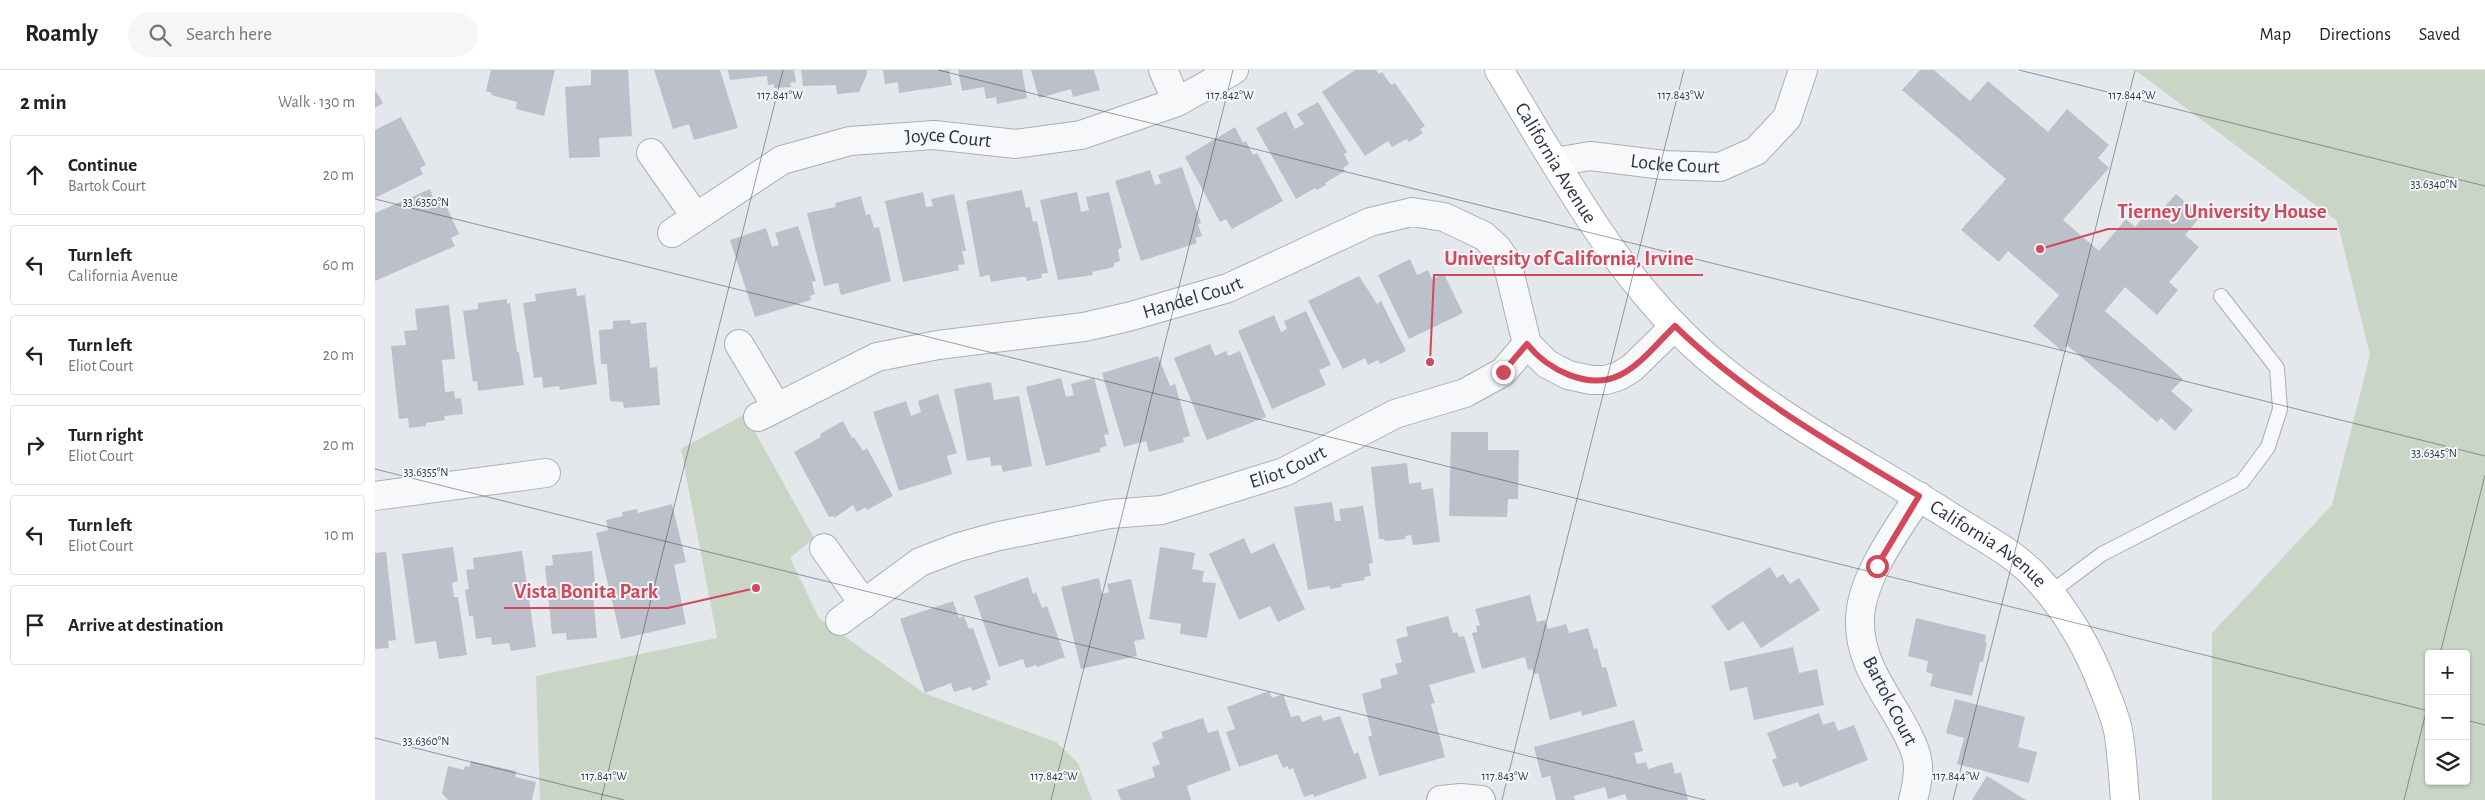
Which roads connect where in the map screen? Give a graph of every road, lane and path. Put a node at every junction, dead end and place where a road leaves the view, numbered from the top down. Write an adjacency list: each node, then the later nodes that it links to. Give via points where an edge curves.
1 (1163, 70): 5 (street)
2 (1234, 70): 5 (street, Joyce Court)
3 (1499, 70): 7 (street, California Avenue)
4 (1803, 70): 7 (street, Locke Court, via 1787,118 1756,151 1720,167 1664,165 1590,156)
5 (1177, 102): 8 (street, Joyce Court, via 1081,135 1016,144 934,135 850,141 782,160)
6 (651, 153): 8 (street)
7 (1555, 162): 11 (street, California Avenue, via 1615,255)
8 (696, 217): 9 (street, Joyce Court)
9 (672, 233)
10 (2221, 296): 18 (lane, via 2277,368 2280,410 2268,447 2242,482 2102,554)
11 (1675, 326): 13 (street, via 1632,368 1606,380 1568,375 1547,364); 16 (street, California Avenue, via 1707,357 1786,416)
12 (739, 344): 13 (street, Handel Court, via 767,411 877,357 938,345 1084,327 1228,288 1370,222 1412,212 1444,217 1484,236 1497,248 1507,262)
13 (1527, 344): 19 (street, Eliot Court, via 1503,372 1465,393 1395,414 1284,472 1162,510 1110,514 959,547 920,562)
14 (546, 473): 15 (street)
15 (375, 496)
16 (1919, 496): 18 (street, California Avenue, via 2011,556); 23 (street, Bartok Court, via 1877,566 1865,591 1860,618 1862,644 1876,682 1916,752 1917,782)
17 (824, 548): 19 (street)
18 (2050, 593): 24 (street, California Avenue, via 2092,658 2118,728)
19 (864, 604): 20 (street, Eliot Court)
20 (840, 621)
21 (1441, 800): 22 (street)
22 (1481, 800)
23 (1913, 800)
24 (2125, 800)

